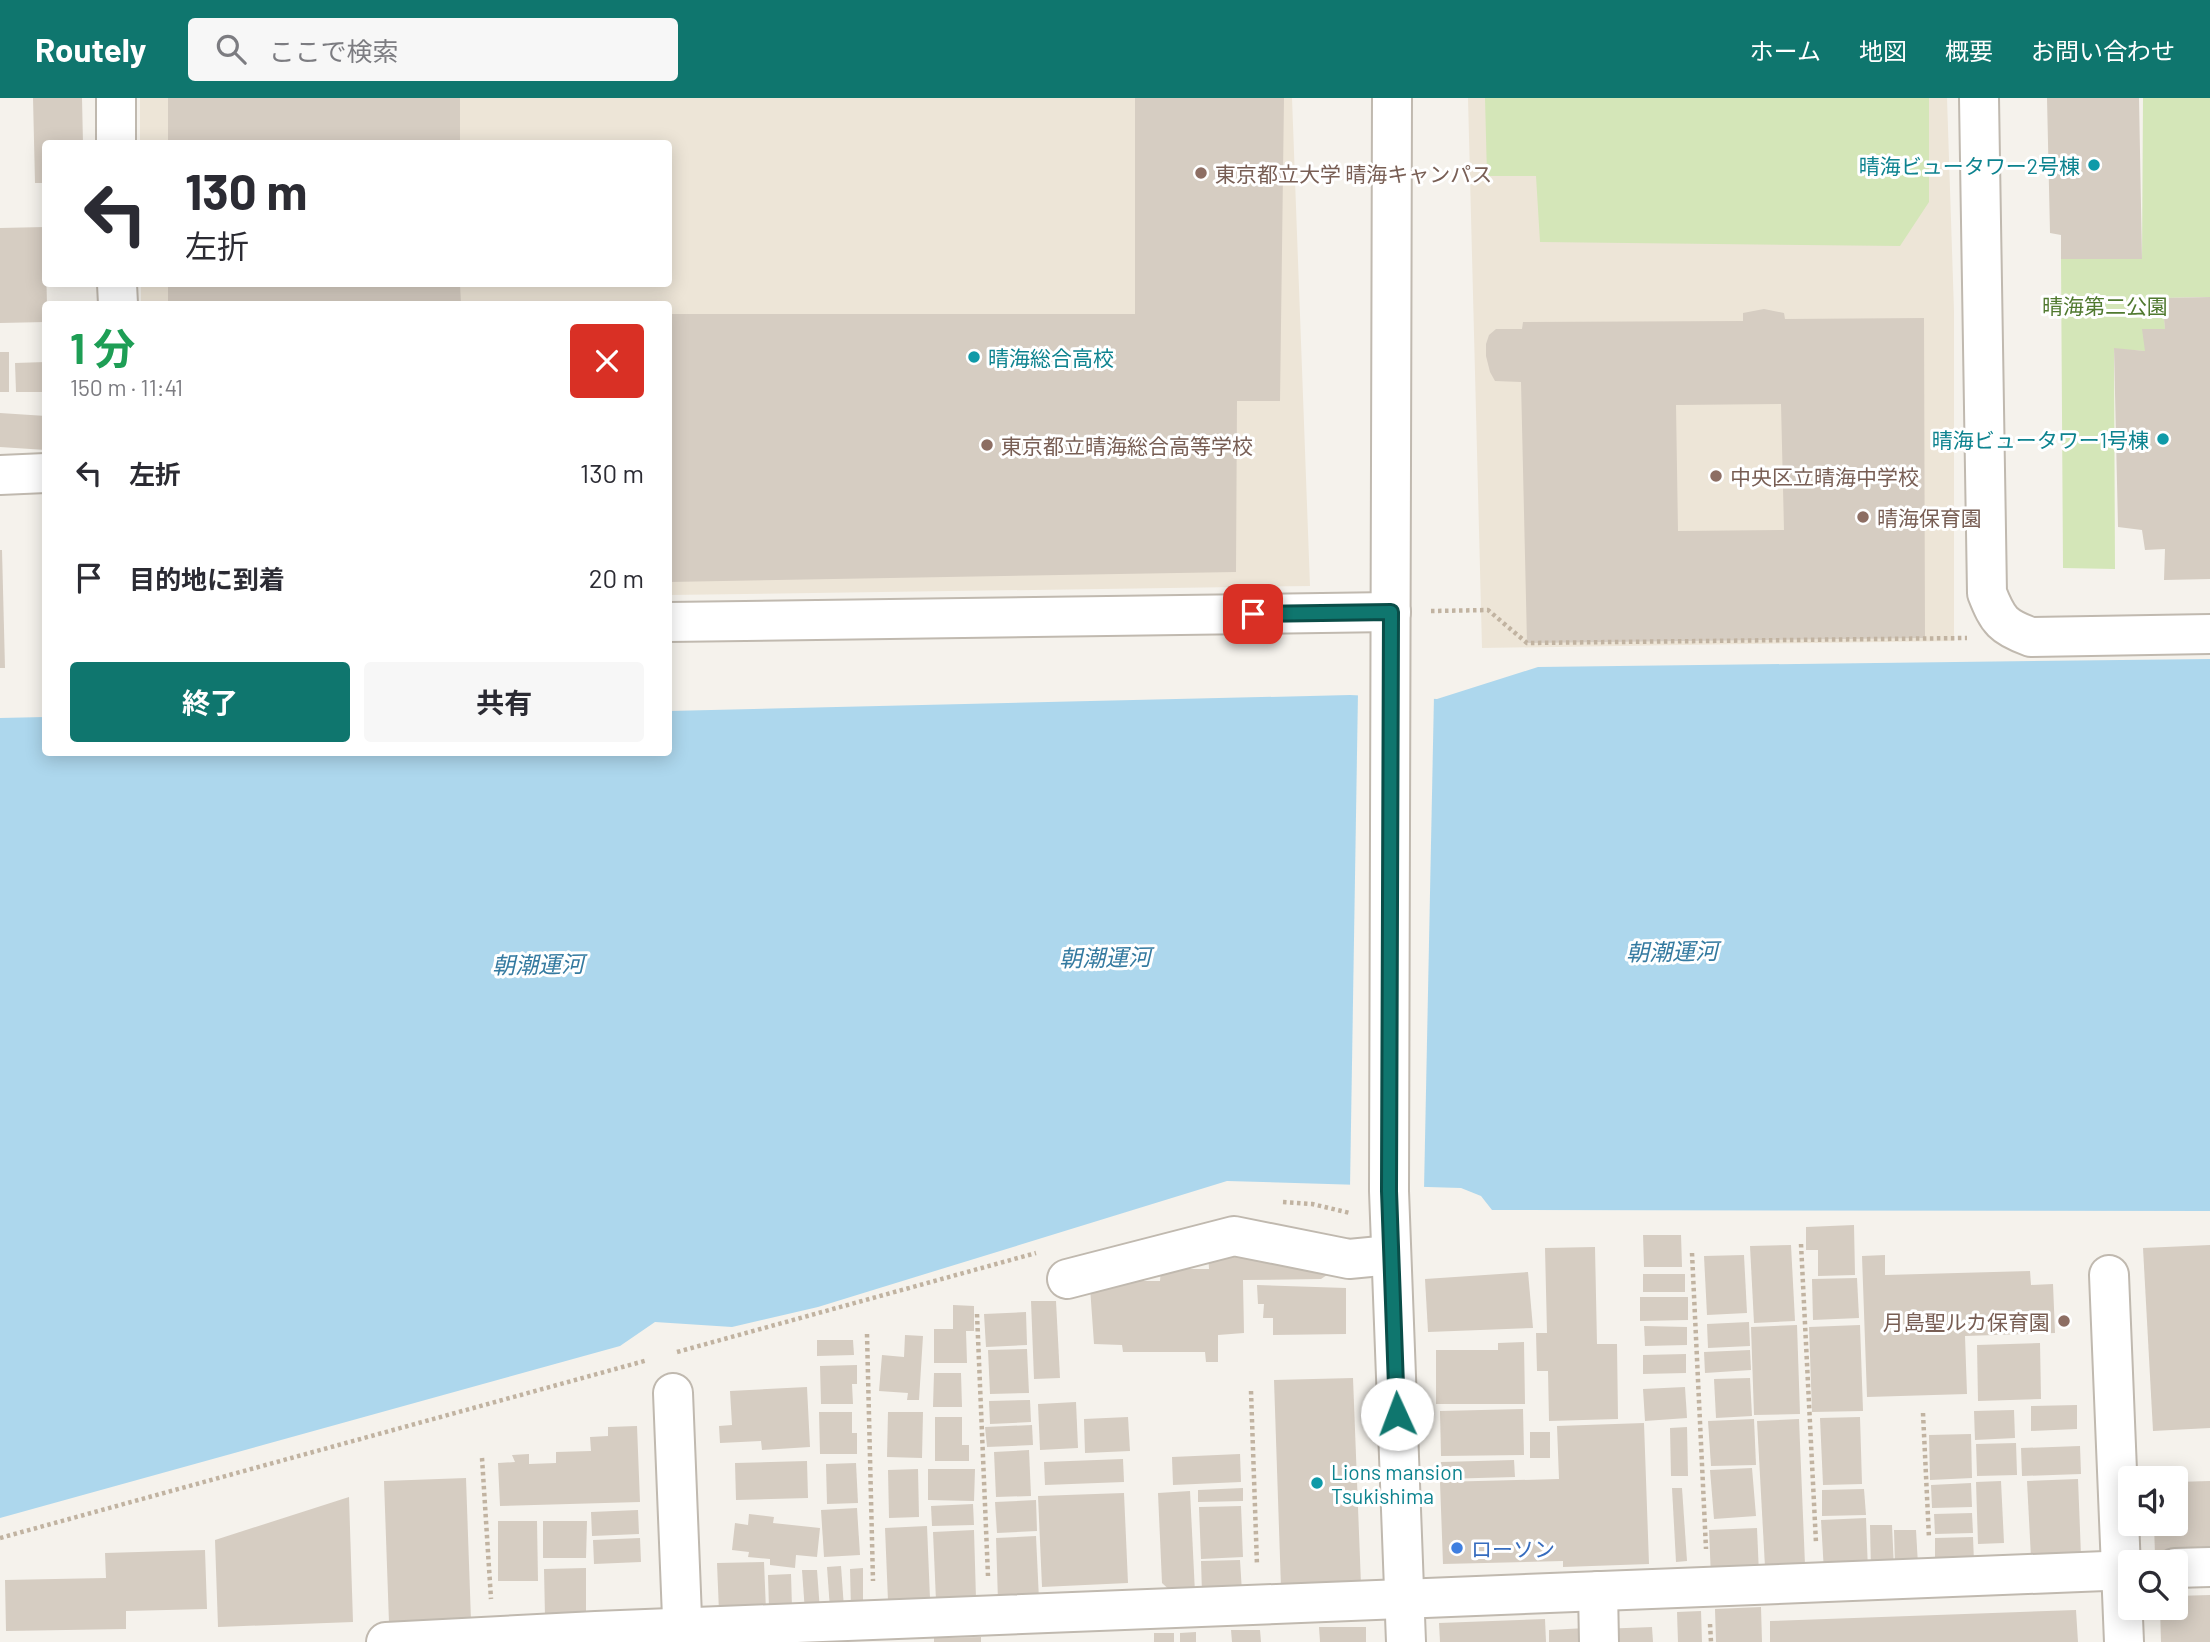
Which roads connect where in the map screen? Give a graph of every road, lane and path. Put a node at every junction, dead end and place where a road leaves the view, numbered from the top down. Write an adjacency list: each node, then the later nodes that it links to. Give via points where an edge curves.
1 (116, 98): 4 (street)
2 (1392, 98): 7 (street)
3 (1979, 98): 10 (street, via 1987,593 1996,617 2011,630)
4 (116, 140)
5 (42, 473): 6 (street)
6 (0, 475)
7 (1391, 612): 8 (street); 10 (path, via 1488,610 1527,643); 13 (street)
8 (672, 622)
9 (2210, 634): 10 (street)
10 (2031, 637)
11 (1801, 1244): 27 (path)
12 (1692, 1253): 28 (path)
13 (1391, 1255): 15 (street, via 1349,1259 1234,1236); 30 (street)
14 (2109, 1275): 22 (street)
15 (1067, 1279)
16 (977, 1314): 32 (path)
17 (867, 1334): 33 (path)
18 (1251, 1391): 31 (path)
19 (673, 1393): 36 (street)
20 (1923, 1413): 26 (path)
21 (482, 1458): 35 (path)
22 (2124, 1550)
23 (2210, 1567): 24 (street)
24 (2188, 1568)
25 (2118, 1570): 26 (street)
26 (1931, 1578): 27 (street)
27 (1818, 1583): 28 (street)
28 (1708, 1588): 29 (street); 40 (path)
29 (1598, 1591): 30 (street); 39 (street)
30 (1405, 1599): 31 (street); 38 (street)
31 (1258, 1605): 32 (street)
32 (989, 1616): 33 (street)
33 (874, 1620): 36 (street)
34 (2124, 1620): 41 (street)
35 (493, 1635): 36 (street); 37 (street)
36 (683, 1635)
37 (386, 1642)
38 (1406, 1642)
39 (1599, 1642)
40 (1711, 1642)
41 (2124, 1642)

